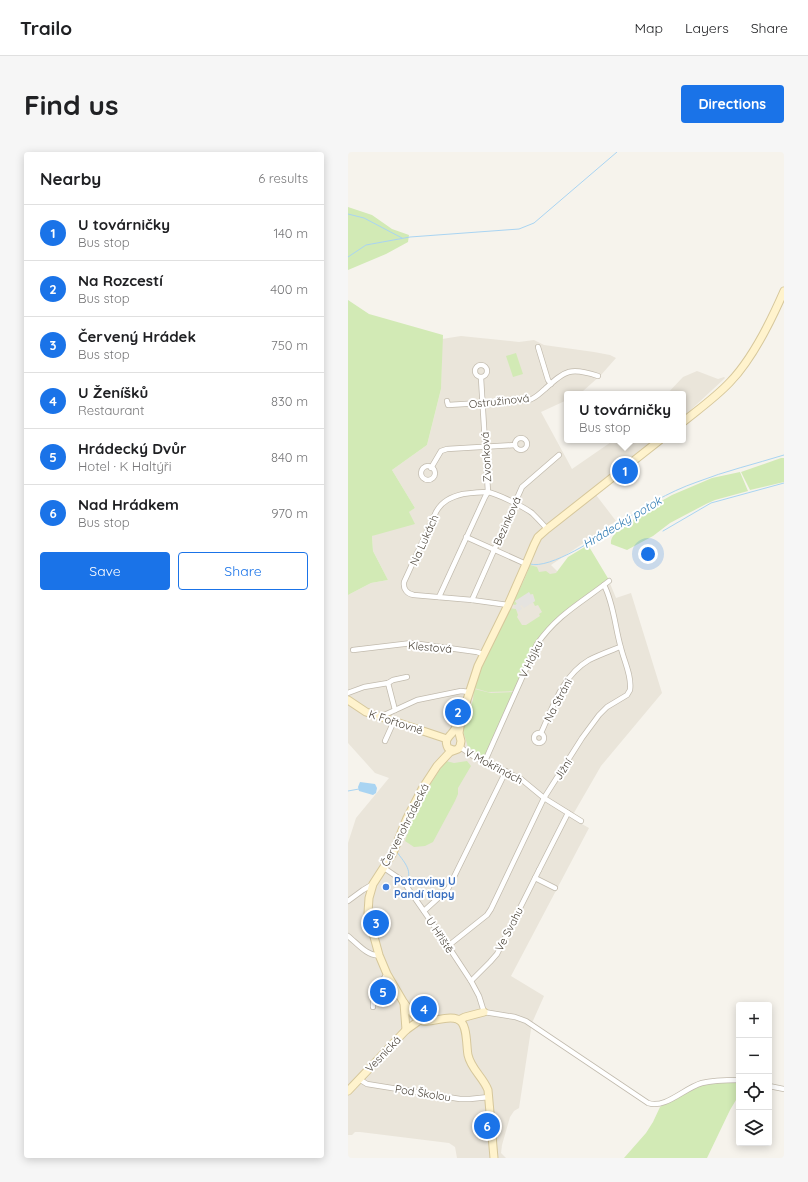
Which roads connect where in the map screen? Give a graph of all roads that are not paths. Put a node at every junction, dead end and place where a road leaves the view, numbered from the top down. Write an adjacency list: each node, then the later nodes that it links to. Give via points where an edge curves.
1 (784, 291): 8 (street, via 764,333 736,376)
2 (538, 347): 5 (street)
3 (598, 376): 5 (street, Ostružinová, via 583,371 570,371)
4 (481, 378): 7 (street, Zvonková)
5 (550, 384): 7 (street, Ostružinová, via 532,399)
6 (447, 401): 7 (street, Ostružinová, via 448,405)
7 (483, 403): 11 (street, Zvonková)
8 (686, 420)
9 (656, 443): 16 (street, Červenohrádecká)
10 (515, 445): 11 (street)
11 (486, 446): 13 (street, via 441,451); 14 (street, Zvonková)
12 (559, 455): 15 (street, Bezinková, via 524,485)
13 (431, 468)
14 (488, 492): 15 (street, Na Lukách); 17 (street, Zvonková); 22 (street, Na Lukách, via 457,495 443,502 436,512 404,585 410,594)
15 (515, 504): 16 (street, Na Lukách, via 530,511); 18 (street, Bezinková)
16 (547, 529): 19 (street, Červenohrádecká, via 536,541)
17 (466, 537): 18 (street); 22 (street, Zvonková)
18 (494, 550): 19 (street); 23 (street, Bezinková)
19 (526, 564): 24 (street, Červenohrádecká)
20 (609, 581): 21 (street, V Hájku)
21 (604, 585): 25 (street, Jižní, via 610,598); 42 (street, V Hájku, via 554,623 541,638)
22 (439, 597): 23 (street, Na Lukách)
23 (472, 600): 24 (street, Na Lukách)
24 (508, 605): 27 (street, Červenohrádecká)
25 (620, 647): 38 (street, Na Stráni, via 590,660 570,676); 44 (street, Jižní, via 630,692 599,715)
26 (353, 650): 27 (street, Klestová, via 412,643)
27 (483, 654): 30 (street, Červenohrádecká)
28 (407, 677): 29 (street)
29 (388, 683): 31 (street); 34 (street)
30 (469, 692): 34 (street, via 460,691 417,700); 35 (street, Červenohrádecká)
31 (348, 693)
32 (348, 700): 33 (street, K Fořtovně)
33 (352, 706): 36 (street, K Fořtovně)
34 (395, 710): 36 (street)
35 (462, 715): 39 (street, Červenohrádecká); 41 (street, Červenohrádecká)
36 (380, 717): 37 (street, K Fořtovně)
37 (394, 721): 40 (street); 41 (street, K Fořtovně)
38 (541, 733)
39 (460, 737): 41 (street, K Fořtovně, via 455,735)
40 (385, 742)
41 (451, 743): 42 (street, V Mokřinách); 47 (street, Červenohrádecká, via 417,798)
42 (485, 761): 43 (street, V Mokřinách)
43 (506, 771): 44 (street, V Mokřinách, via 521,779); 52 (street, via 448,889)
44 (544, 798): 45 (street, V Mokřinách); 54 (street, Jižní, via 491,909)
45 (568, 813): 46 (street, V Mokřinách); 48 (street, Ve Svahu)
46 (581, 821)
47 (384, 868): 49 (street, Červenohrádecká); 52 (street, U Hřiště, via 403,881)
48 (535, 878): 50 (street); 57 (street, Ve Svahu, via 497,954)
49 (374, 884): 51 (street); 55 (street, Červenohrádecká, via 369,898 368,913)
50 (555, 888)
51 (348, 901)
52 (424, 911): 54 (street, U Hřiště)
53 (348, 936): 55 (street, via 370,954)
54 (448, 946): 57 (street, U Hřiště)
55 (379, 954): 56 (street, Červenohrádecká)
56 (387, 974): 58 (street, Červenohrádecká); 59 (street, via 373,993)
57 (471, 981): 60 (street, U Hřiště)
58 (404, 1003): 61 (street, Červenohrádecká); 63 (street)
59 (373, 1007)
60 (484, 1012): 62 (street); 65 (street, via 526,1021 655,1106 702,1083)
61 (420, 1020): 62 (street); 63 (street, Vesnická)
62 (459, 1020): 69 (street, via 464,1027 470,1061 485,1082)
63 (406, 1030): 64 (street, Vesnická)
64 (359, 1079): 68 (street, Vesnická); 69 (street, Pod Školou, via 367,1084 460,1099)
65 (736, 1080)
66 (772, 1087): 67 (street)
67 (784, 1089)
68 (348, 1091)
69 (490, 1097): 70 (street)
70 (494, 1158)

